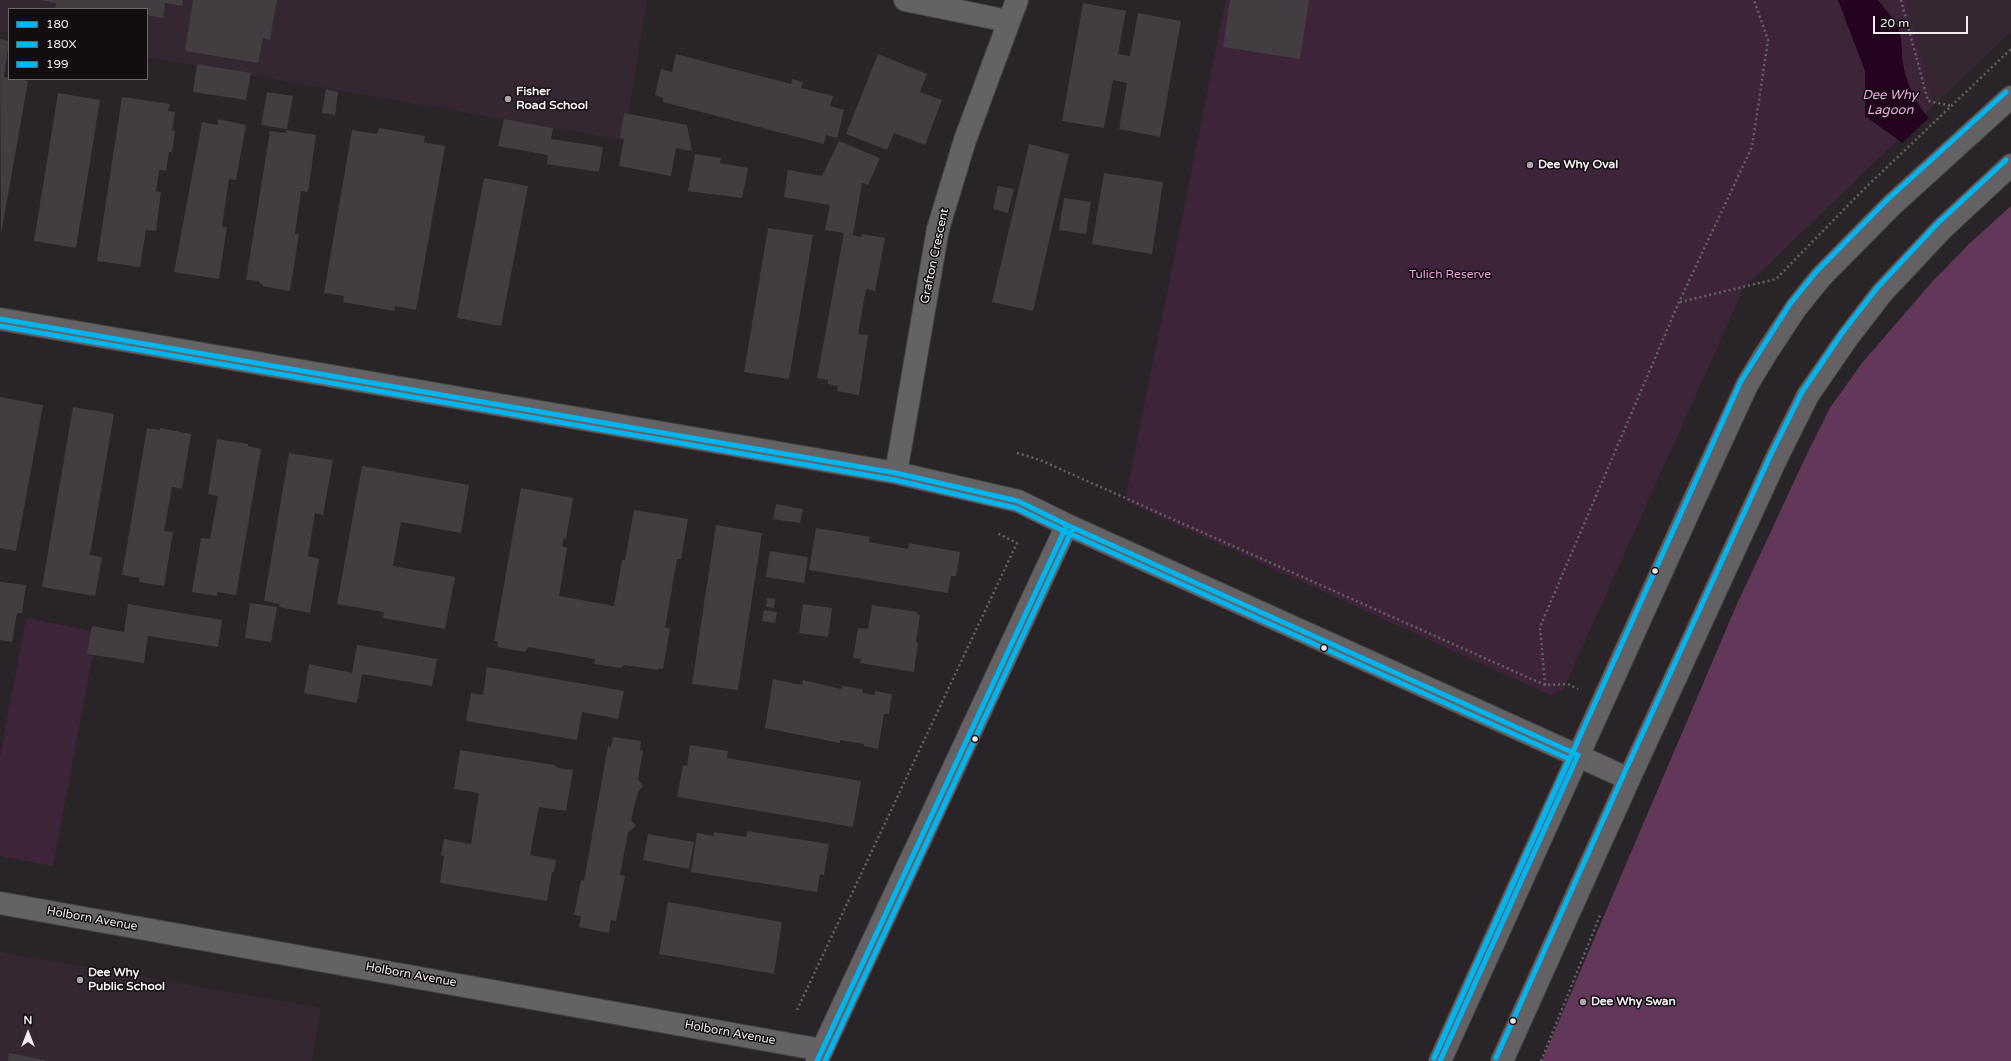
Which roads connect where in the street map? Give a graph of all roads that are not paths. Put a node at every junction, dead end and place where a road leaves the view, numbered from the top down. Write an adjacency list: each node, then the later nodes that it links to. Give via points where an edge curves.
1 (905, 0): 3 (street)
2 (1017, 0): 3 (street, Grafton Crescent)
3 (1008, 21): 7 (street, Grafton Crescent, via 965,140 938,229)
4 (2011, 97): 9 (highway, via 1892,205 1821,278 1796,308 1764,355 1747,385)
5 (2011, 165): 10 (highway, via 1942,229 1882,293 1808,395)
6 (0, 319): 7 (street)
7 (896, 473): 8 (street, via 1018,501)
8 (1067, 526): 9 (street); 12 (street)
9 (1578, 755): 10 (street); 13 (highway)
10 (1629, 779): 14 (highway)
11 (0, 903): 12 (street, Holborn Avenue)
12 (819, 1055)
13 (1440, 1061)
14 (1502, 1061)

